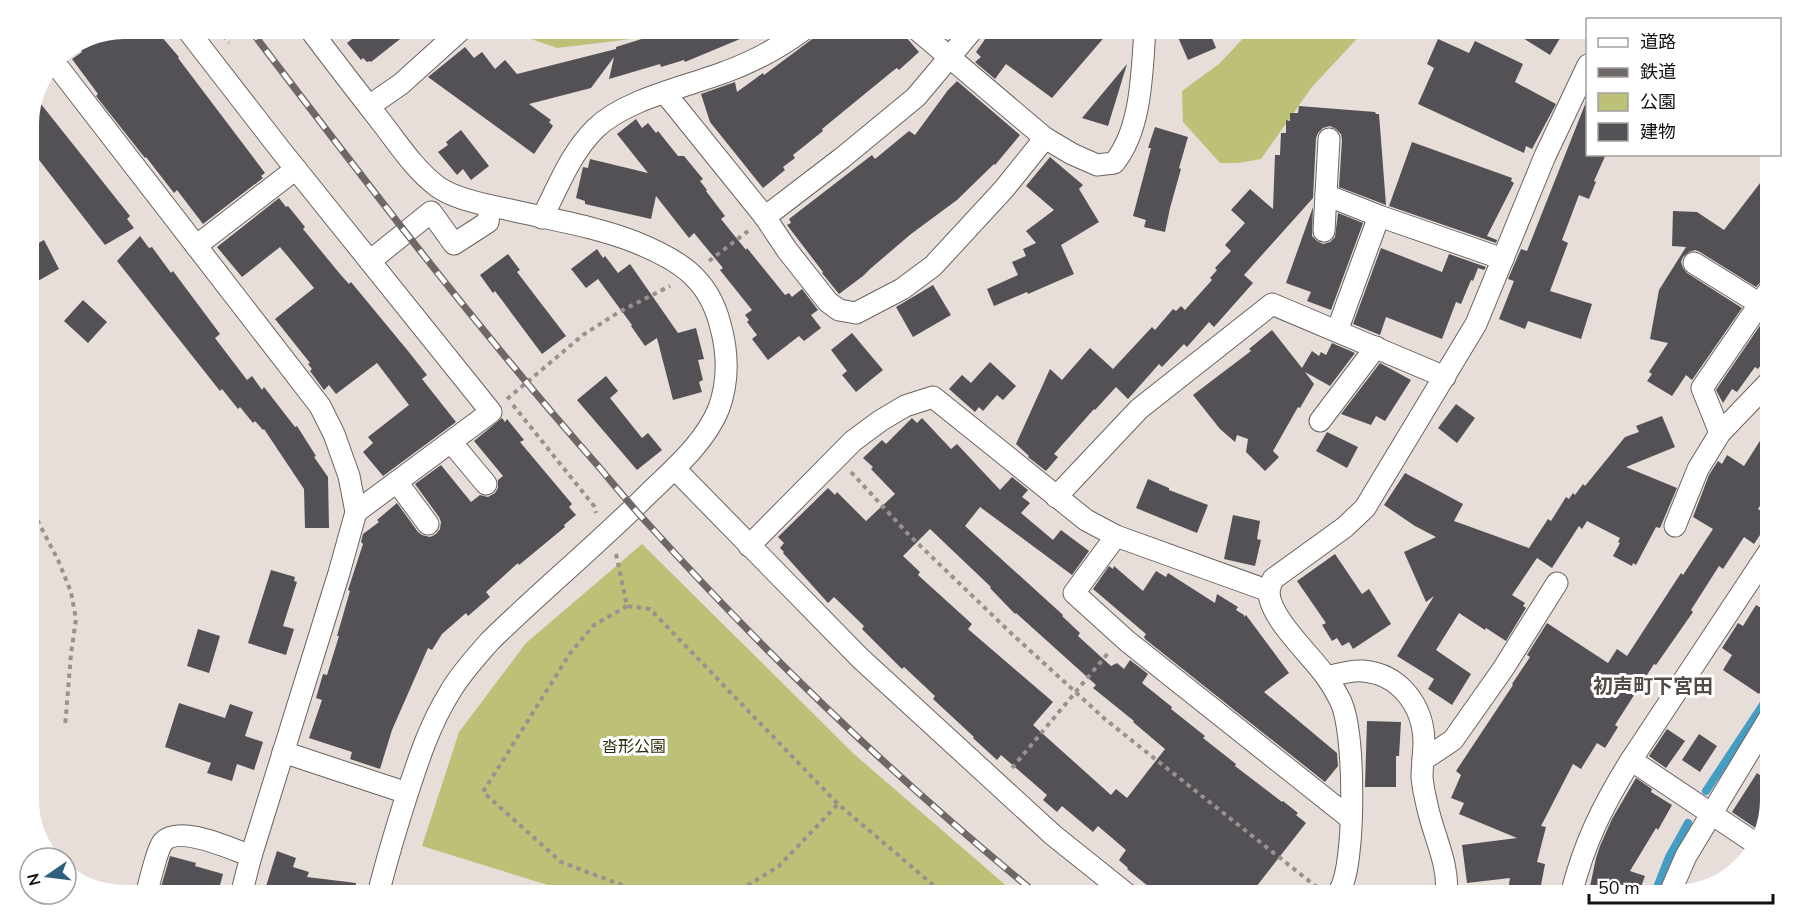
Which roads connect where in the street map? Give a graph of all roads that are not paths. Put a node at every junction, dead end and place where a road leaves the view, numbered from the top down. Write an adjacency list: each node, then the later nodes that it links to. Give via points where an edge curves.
1 (195, 39): 15 (street)
2 (317, 39): 12 (street)
3 (451, 39): 12 (street, via 401,84)
4 (789, 39): 11 (street, via 728,72)
5 (928, 39): 8 (street)
6 (965, 39): 8 (street)
7 (1144, 39): 13 (street, via 1130,136 1114,164 1097,165)
8 (950, 58): 13 (street); 19 (street, via 916,97)
9 (1586, 67): 23 (street)
10 (59, 69): 22 (street)
11 (665, 93): 19 (street); 20 (street, via 622,109 597,127 578,148)
12 (369, 106): 17 (street, via 402,149 440,188)
13 (1045, 138): 19 (street, via 933,266 903,289 856,314 828,302)
14 (1329, 139): 16 (street)
15 (296, 169): 22 (street); 24 (street)
16 (1326, 195): 18 (street); 21 (street)
17 (490, 206): 20 (street); 24 (street, via 488,222 454,244 431,212)
18 (1379, 216): 23 (street); 28 (street)
19 (765, 217)
20 (542, 218): 35 (street, via 622,237 661,252 693,274 708,294 724,338 724,389 706,430)
21 (1324, 231)
22 (196, 246): 39 (street, via 320,406 349,476)
23 (1503, 259): 30 (street, via 1476,324)
24 (370, 261): 34 (street, via 491,412)
25 (1694, 263): 26 (street)
26 (1760, 294)
27 (1760, 303): 33 (street, via 1702,388)
28 (1337, 331): 29 (street); 38 (street, via 1272,304 1139,410)
29 (1376, 347): 30 (street); 32 (street)
30 (1445, 377): 46 (street, via 1365,508 1273,579)
31 (1760, 391): 33 (street)
32 (1320, 421)
33 (1720, 433): 41 (street, via 1698,470)
34 (451, 442): 36 (street); 37 (street)
35 (675, 468): 43 (street); 52 (street, via 470,664 435,719)
36 (397, 482): 39 (street); 40 (street)
37 (486, 484)
38 (1056, 497): 42 (street); 43 (street, via 933,397 905,406 853,441)
39 (356, 512): 49 (street)
40 (428, 524)
41 (1675, 526)
42 (1116, 536): 46 (street); 54 (street, via 1074,593)
43 (749, 546): 60 (street, via 860,658 1053,835)
44 (1760, 565): 51 (street)
45 (1557, 583): 50 (street, via 1453,740)
46 (1269, 591): 47 (street, via 1274,610)
47 (1327, 677): 50 (street, via 1362,670 1392,680 1418,710); 54 (street, via 1342,704 1348,732)
48 (1760, 733): 53 (street)
49 (283, 752): 52 (street); 56 (street)
50 (1423, 760): 62 (street, via 1427,807)
51 (1631, 760): 53 (street); 63 (street, via 1594,828)
52 (407, 793): 59 (street)
53 (1710, 814): 55 (street); 64 (street)
54 (1351, 819): 61 (street, via 1349,852 1343,882)
55 (1750, 840)
56 (251, 856): 57 (street, via 187,835 173,836 162,843); 58 (street)
57 (149, 885)
58 (244, 885)
59 (380, 885)
60 (1114, 885)
61 (1338, 885)
62 (1448, 885)
63 (1574, 885)
64 (1674, 885)

